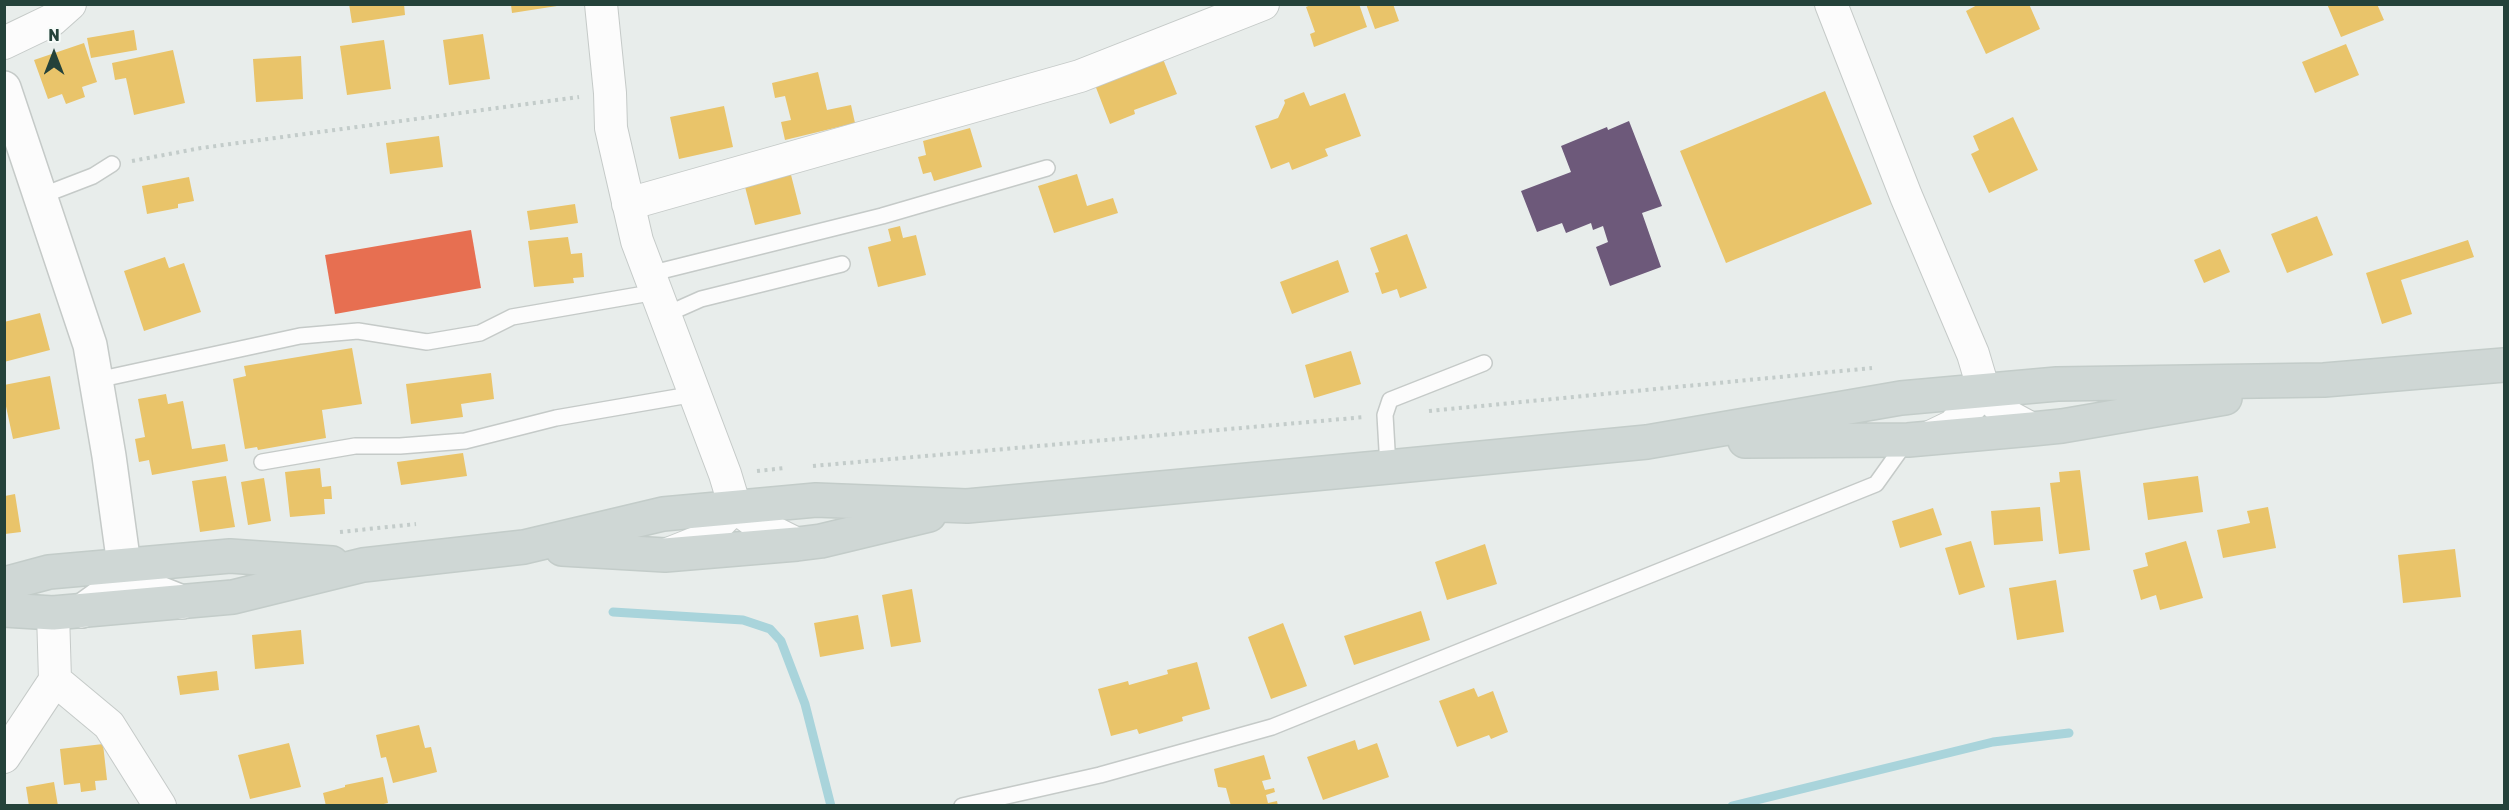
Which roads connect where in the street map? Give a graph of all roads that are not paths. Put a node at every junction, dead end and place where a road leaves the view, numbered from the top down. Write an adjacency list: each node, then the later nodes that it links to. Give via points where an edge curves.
1 (70, 4): 5 (street, via 52,20)
2 (601, 4): 10 (street, via 611,128)
3 (1263, 4): 10 (street, via 1080,76)
4 (1831, 4): 17 (street, via 1906,196 1974,354)
5 (4, 43)
6 (4, 88): 9 (street)
7 (112, 164): 9 (lane, via 93,176)
8 (1047, 168): 12 (lane, via 882,216)
9 (41, 196): 15 (street, via 90,345)
10 (628, 204): 12 (street)
11 (842, 264): 12 (lane, via 701,299)
12 (657, 294): 15 (lane, via 512,317 480,333 427,342 358,331 300,336); 18 (street)
13 (1484, 363): 23 (lane, via 1390,400 1385,415)
14 (2505, 365): 16 (main road)
15 (97, 380): 29 (street)
16 (2324, 380): 17 (main road, via 2057,384); 19 (main road)
17 (1984, 391): 19 (street, via 2008,416); 20 (street, via 1953,426); 21 (main road, via 1901,398)
18 (695, 394): 22 (lane, via 556,418 465,441 355,446); 25 (street)
19 (2032, 429): 20 (main road)
20 (1918, 439): 21 (main road); 39 (lane, via 1876,484 1272,727 1100,775)
21 (1647, 442): 23 (main road)
22 (262, 462)
23 (1388, 467): 24 (main road)
24 (967, 506): 25 (main road, via 816,500); 26 (main road)
25 (735, 507): 26 (street); 27 (main road, via 663,514); 28 (street, via 701,541)
26 (797, 544): 28 (main road)
27 (524, 547): 28 (main road); 30 (main road)
28 (665, 555)
29 (124, 565): 30 (main road, via 230,556); 31 (main road, via 49,572); 32 (street, via 152,590); 34 (street, via 104,595)
30 (363, 565): 32 (main road, via 233,597)
31 (4, 584)
32 (182, 602): 34 (main road)
33 (4, 610): 34 (main road)
34 (68, 612): 35 (street)
35 (55, 680): 36 (street, via 35,713); 38 (street, via 109,725)
36 (13, 730): 37 (street)
37 (4, 758)
38 (160, 806)
39 (962, 806)

